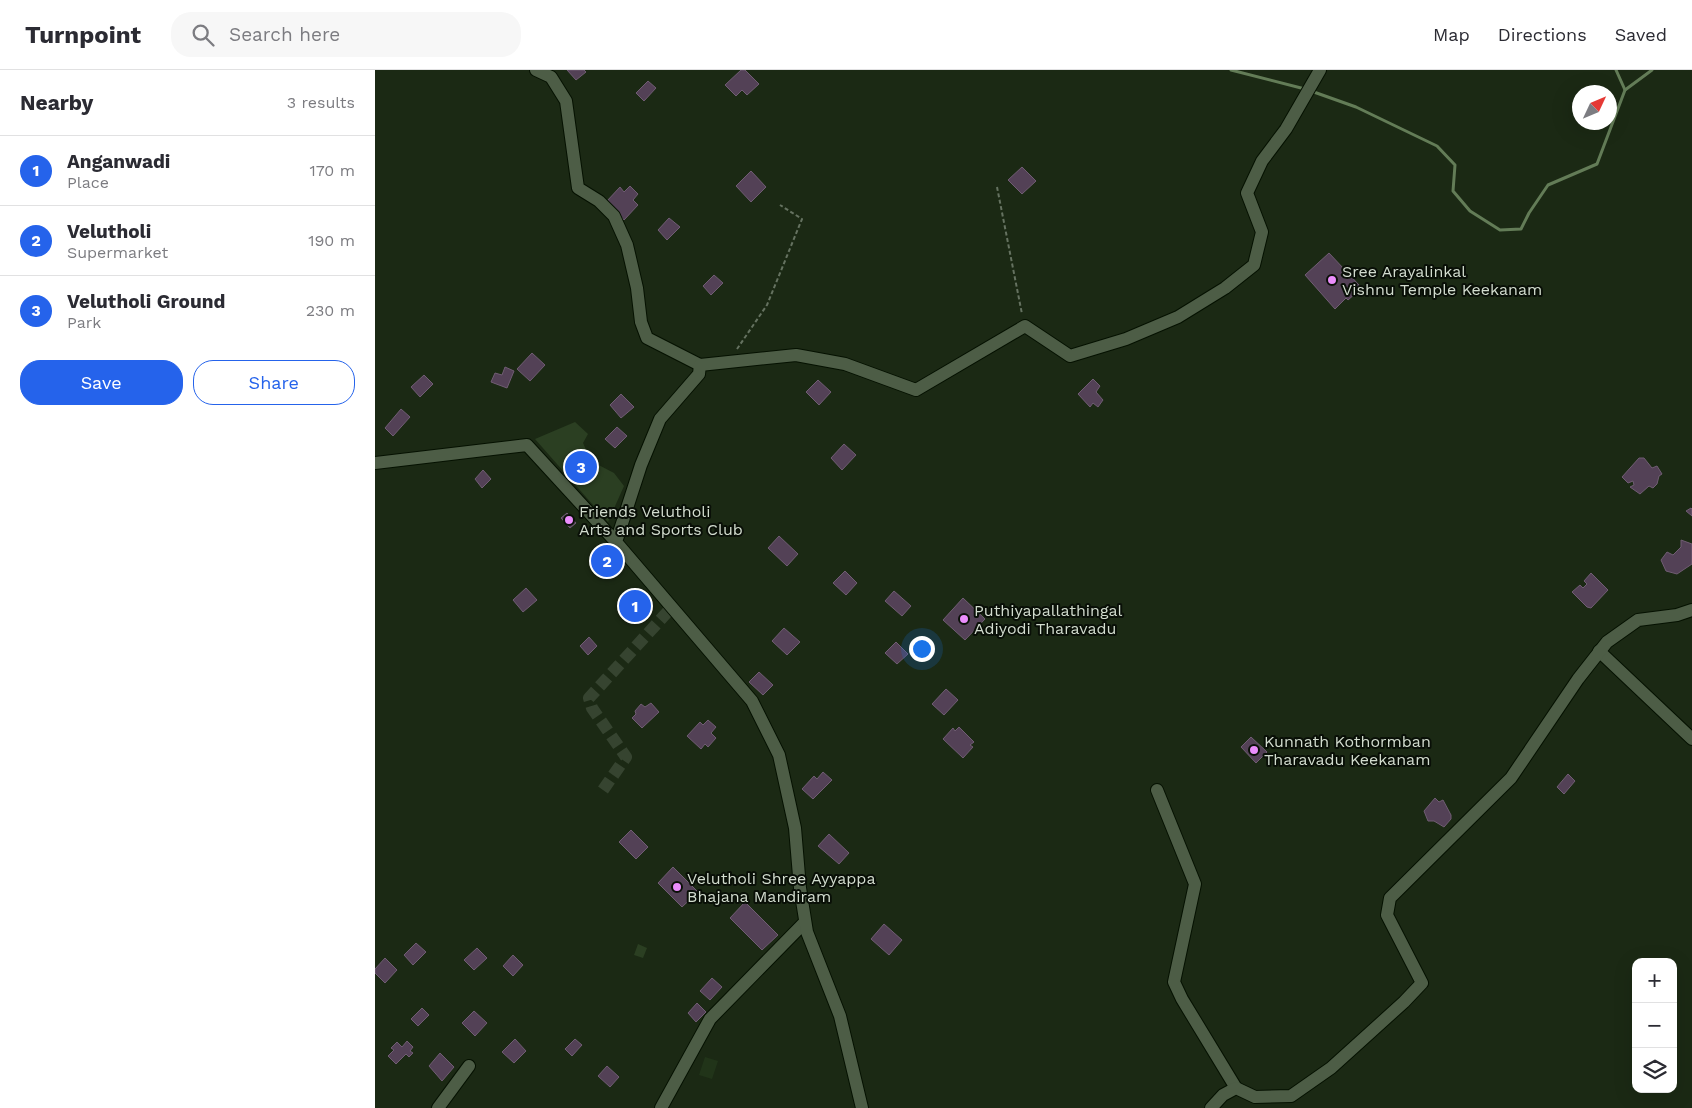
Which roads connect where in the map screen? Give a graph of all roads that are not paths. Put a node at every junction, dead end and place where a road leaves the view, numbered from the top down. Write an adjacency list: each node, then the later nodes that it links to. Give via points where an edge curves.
1 (536, 70): 3 (street, via 551,77 566,102 578,188 599,201 614,216 627,245 641,322 647,338)
2 (1320, 70): 3 (street, via 1286,129 1262,161 1247,192 1262,232 1254,265 1225,288 1178,317 1126,339 1070,356 1025,326 916,390 845,364 795,355)
3 (700, 365): 5 (street, via 699,374 660,419 641,465)
4 (375, 463): 5 (street, via 527,445)
5 (617, 542): 10 (street, via 752,701 779,755 795,828)
6 (1692, 610): 7 (street, via 1638,620 1607,642)
7 (1599, 652): 8 (street); 12 (street, via 1511,778 1390,898 1387,916 1422,983 1331,1068 1291,1096 1255,1097)
8 (1692, 739)
9 (1157, 790): 12 (street, via 1195,884 1174,982)
10 (805, 922): 14 (street, via 710,1019); 15 (street, via 840,1016)
11 (469, 1066): 13 (street)
12 (1236, 1088): 16 (street, via 1223,1095)
13 (438, 1108)
14 (661, 1108)
15 (861, 1108)
16 (1211, 1108)

